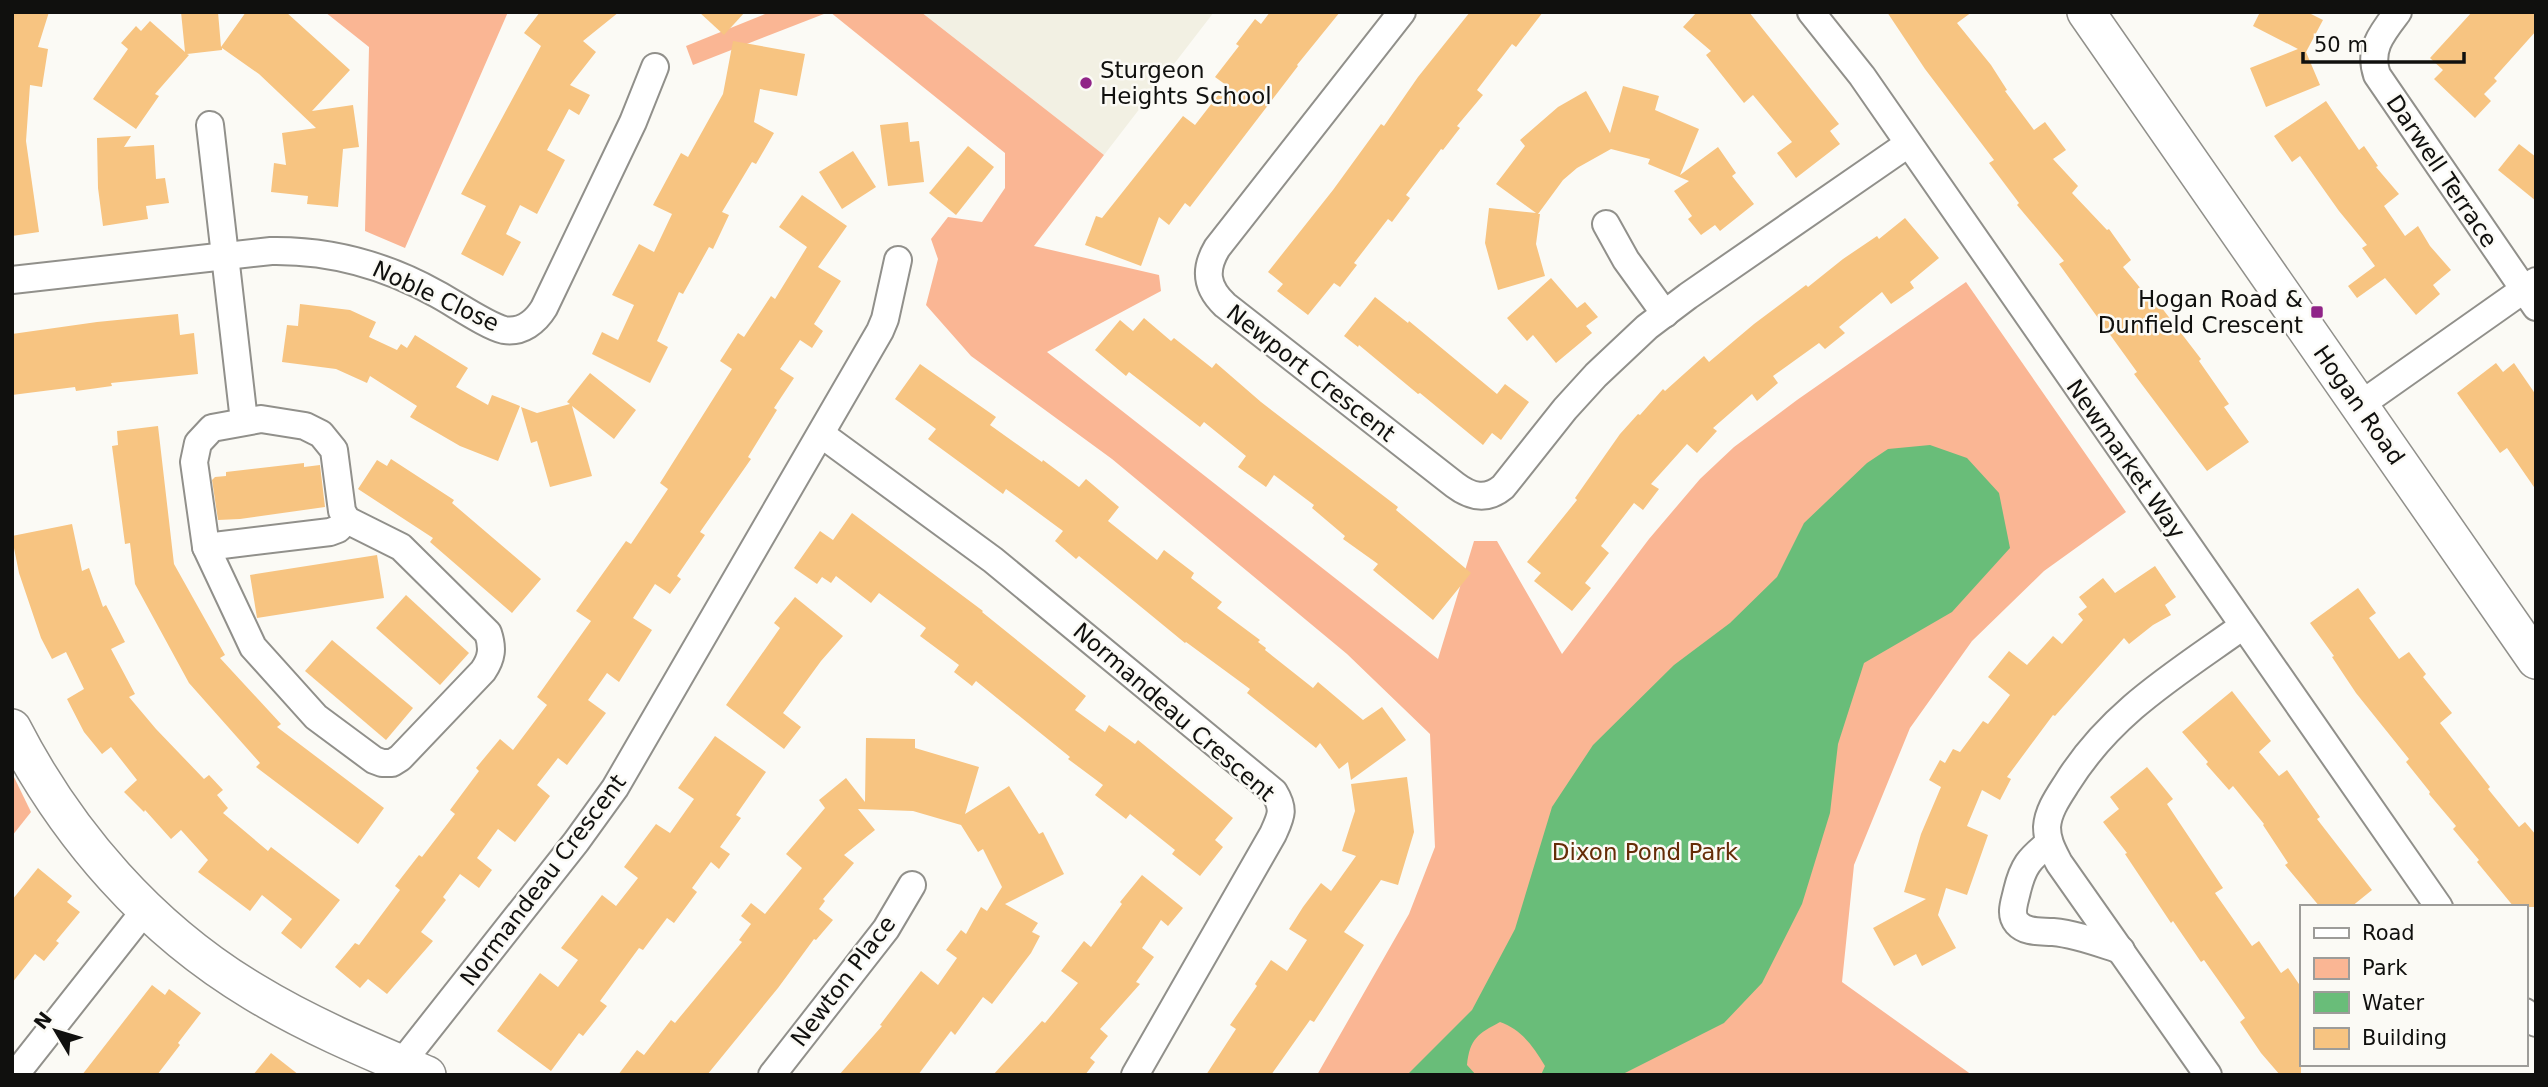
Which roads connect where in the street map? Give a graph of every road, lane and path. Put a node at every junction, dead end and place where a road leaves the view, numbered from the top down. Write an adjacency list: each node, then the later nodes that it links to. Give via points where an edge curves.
1 (1402, 12): 13 (street, Newport Crescent, via 1217,248 1208,278 1218,298 1455,485 1484,497 1503,487 1596,375)
2 (1811, 12): 7 (street, Newmarket Way)
3 (2086, 12): 14 (street, Hogan Road)
4 (2398, 12): 12 (street, Darwell Terrace, via 2376,43 2376,75)
5 (655, 67): 9 (street, Noble Close, via 544,308 524,327 504,330 368,262 288,251)
6 (210, 125): 9 (street)
7 (1908, 144): 13 (street, Newport Crescent); 19 (street, Newmarket Way)
8 (1606, 224): 13 (street)
9 (223, 256): 11 (street, Noble Close); 15 (street)
10 (898, 260): 16 (street, Normandeau Crescent, via 880,331)
11 (12, 280)
12 (2532, 293): 14 (street)
13 (1665, 314)
14 (2360, 405): 20 (street, Hogan Road)
15 (244, 421): 17 (street, via 305,426 321,434 334,450); 18 (street, via 212,428 195,451)
16 (821, 434): 27 (street, Normandeau Crescent, via 615,788); 30 (street, Normandeau Crescent, via 993,560 1273,792 1281,804 1273,834)
17 (347, 520): 18 (street, via 330,532); 18 (street, via 401,547 481,624 491,643 489,663 483,671 409,751 392,763 374,760 316,717 253,647)
18 (206, 547)
19 (2243, 626): 22 (street, via 2136,702 2105,732 2054,803 2047,826); 24 (street, Newmarket Way)
20 (2536, 660)
21 (12, 729): 25 (street, via 68,820)
22 (2049, 843): 26 (street); 26 (street, via 2024,867 2013,910 2018,925 2031,931 2066,933)
23 (912, 885): 29 (street, Newton Place, via 886,929)
24 (2438, 905)
25 (146, 909): 27 (street, via 206,960 253,992); 28 (street)
26 (2121, 950): 31 (street)
27 (407, 1071)
28 (15, 1075)
29 (772, 1075)
30 (1135, 1075)
31 (2208, 1075)

